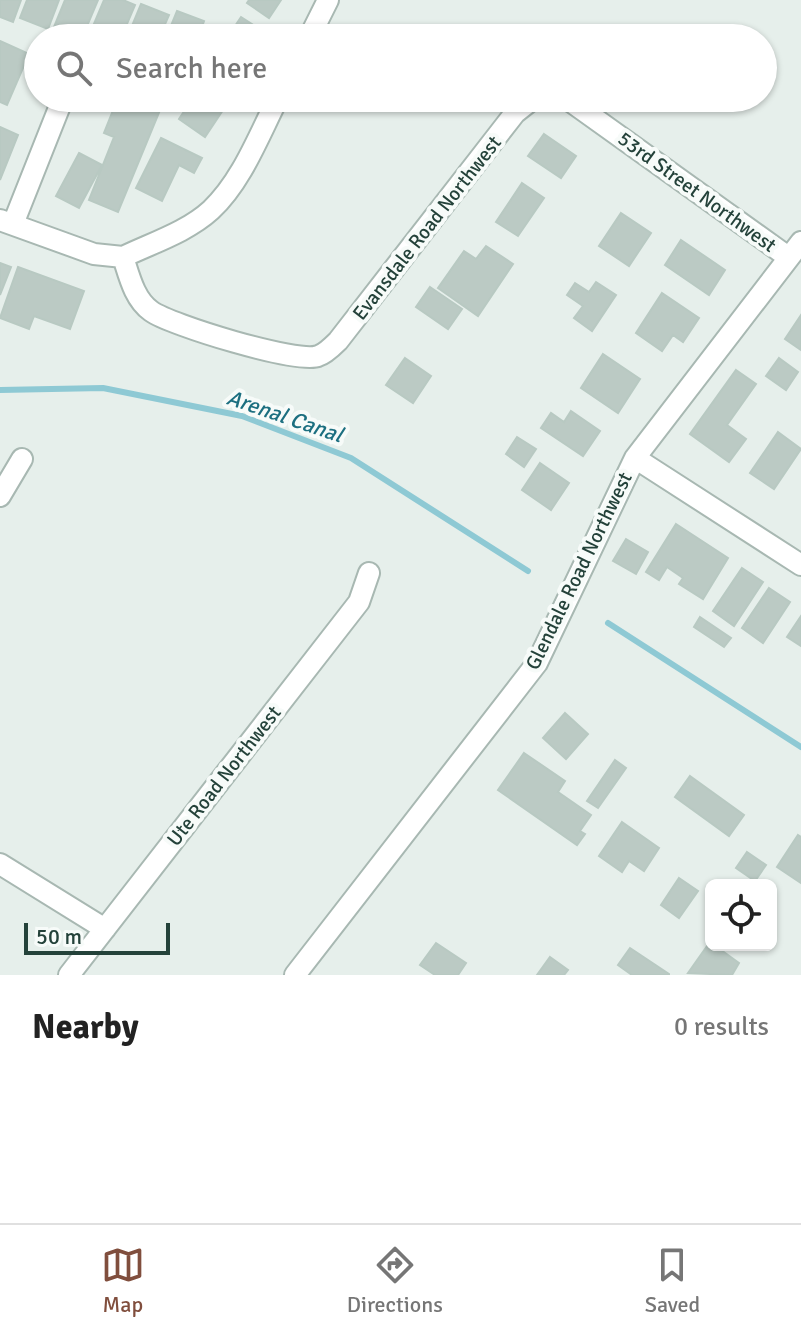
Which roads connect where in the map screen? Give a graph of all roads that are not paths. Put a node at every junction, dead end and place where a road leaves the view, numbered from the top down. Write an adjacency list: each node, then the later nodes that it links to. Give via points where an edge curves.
1 (328, 0): 2 (street)
2 (316, 24)
3 (57, 112): 7 (street)
4 (270, 112): 9 (street, via 230,187 210,210 180,231)
5 (516, 112): 9 (street, Evansdale Road Northwest, via 338,341 318,357 271,353 151,311 136,294)
6 (587, 112): 8 (street, 53rd Street Northwest)
7 (6, 222): 9 (street, via 94,254)
8 (795, 250): 10 (street, Glendale Road Northwest)
9 (123, 257)
10 (635, 458): 13 (street); 18 (street, Glendale Road Northwest, via 537,663)
11 (22, 459): 12 (street)
12 (0, 496)
13 (801, 565)
14 (369, 573): 16 (street, Ute Road Northwest, via 359,602)
15 (0, 864): 16 (street)
16 (105, 929): 17 (street, Ute Road Northwest)
17 (69, 975)
18 (295, 975)

